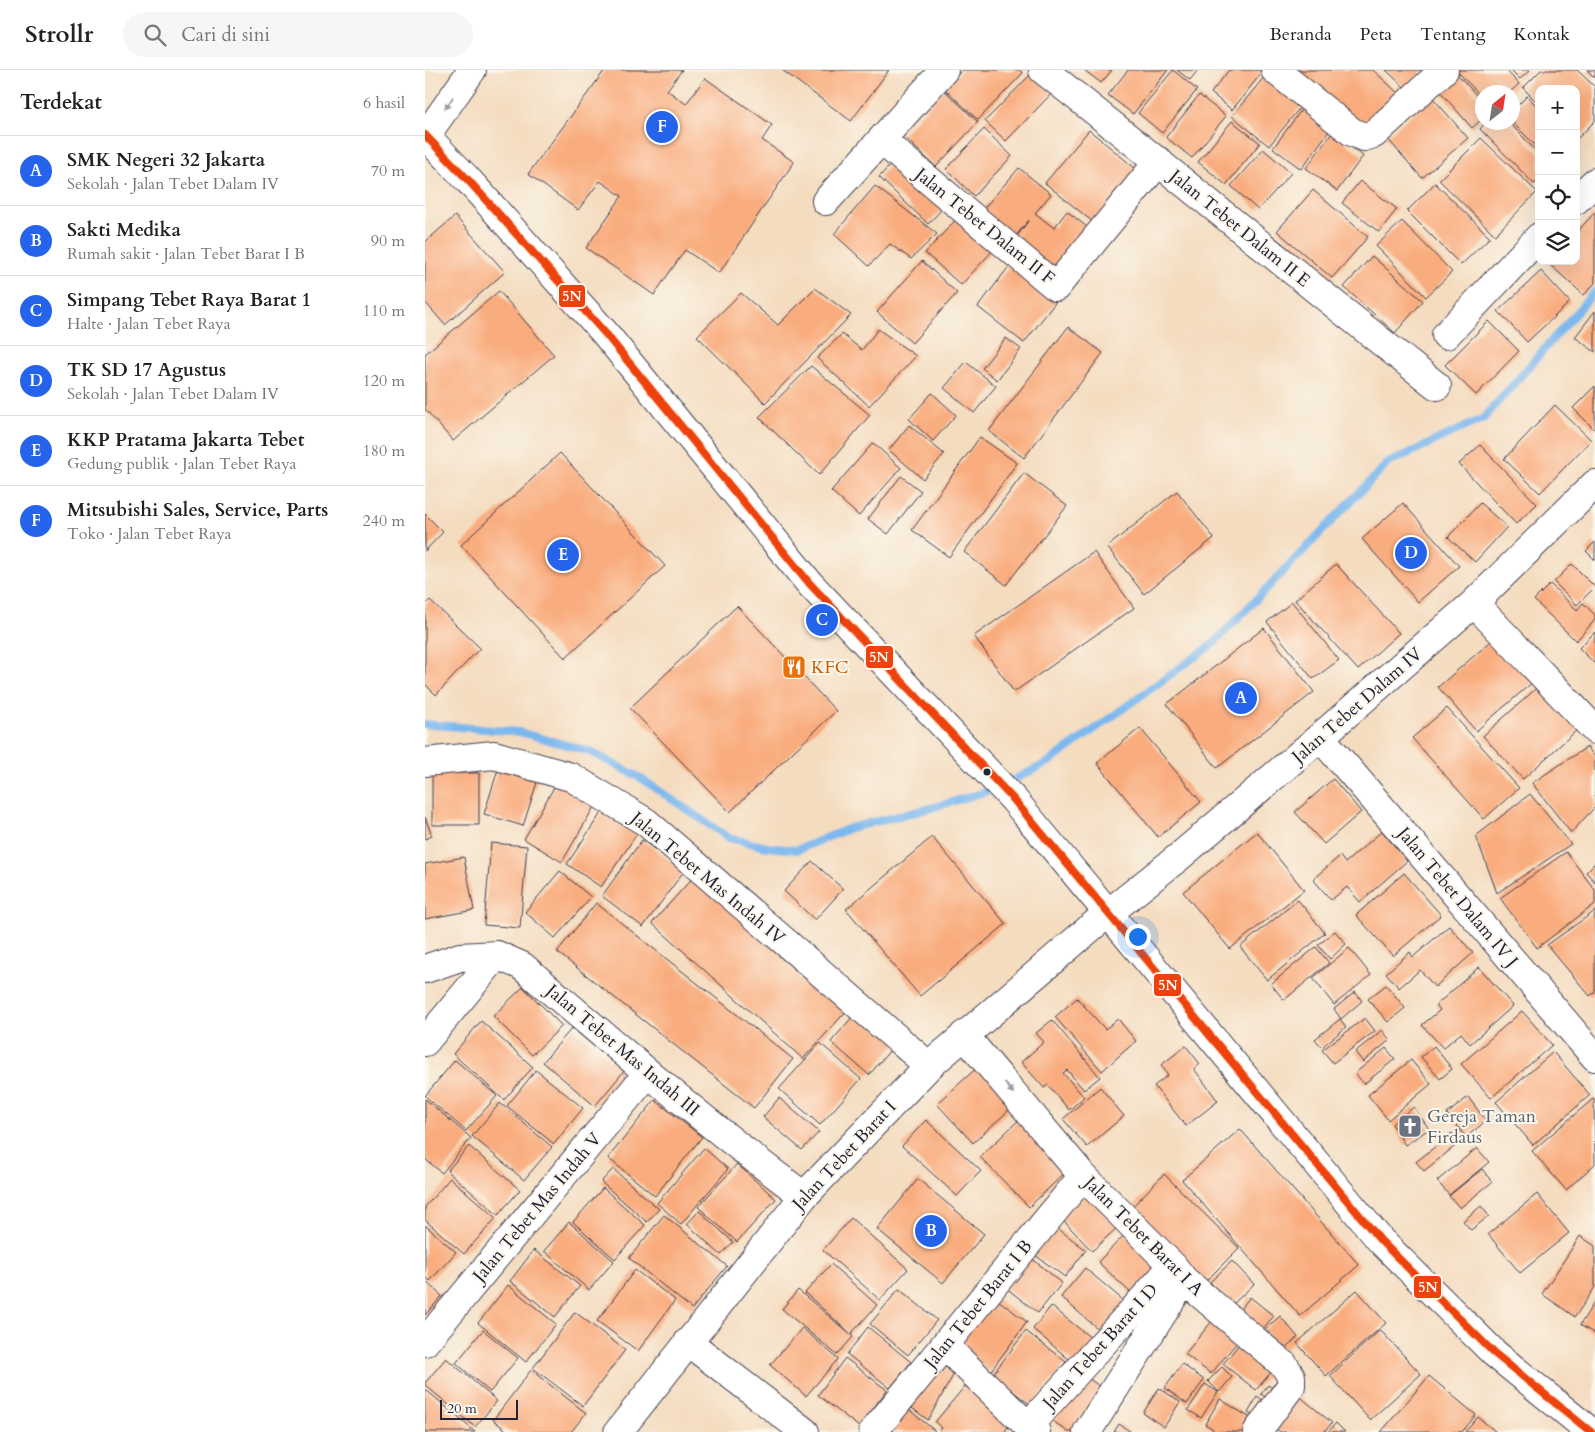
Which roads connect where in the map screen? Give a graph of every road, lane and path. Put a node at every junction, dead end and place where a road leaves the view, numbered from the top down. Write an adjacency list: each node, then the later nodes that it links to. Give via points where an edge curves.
1 (472, 70): 6 (street, one-way to 6)
2 (944, 70): 7 (street)
3 (1043, 70): 8 (street, Jalan Tebet Dalam II E)
4 (1275, 70): 5 (street, via 1352,132 1364,137 1373,134)
5 (1444, 70)
6 (425, 136): 20 (street, via 604,332 810,584 1014,800)
7 (881, 140): 8 (street, Jalan Tebet Dalam II F, via 1056,287); 11 (street)
8 (1159, 161): 14 (street, Jalan Tebet Dalam II E)
9 (1595, 182): 10 (street)
10 (1580, 196)
11 (826, 201)
12 (1535, 241): 13 (street)
13 (1447, 336)
14 (1437, 386)
15 (1595, 484): 16 (street, Jalan Tebet Dalam IV)
16 (1474, 602): 17 (street); 18 (street, Jalan Tebet Dalam IV)
17 (1595, 730)
18 (1320, 737): 20 (street, Jalan Tebet Dalam IV, via 1180,856); 25 (street, Jalan Tebet Dalam IV J)
19 (425, 762): 26 (street, Jalan Tebet Mas Indah IV, via 494,755 571,777 646,822)
20 (1107, 913): 23 (street, Jalan Tebet Barat I); 40 (street, via 1381,1241 1494,1353)
21 (497, 955): 22 (street, Jalan Tebet Mas Indah III, via 460,956); 24 (street); 27 (street, Jalan Tebet Mas Indah III, via 523,966)
22 (425, 969)
23 (964, 1035): 26 (street, Jalan Tebet Barat I); 28 (street, Jalan Tebet Barat I A, one-way to 28)
24 (425, 1042)
25 (1595, 1057)
26 (929, 1066): 29 (street, Jalan Tebet Barat I)
27 (648, 1073): 29 (street, Jalan Tebet Mas Indah III); 31 (street, Jalan Tebet Mas Indah V)
28 (1083, 1176): 30 (street, Jalan Tebet Barat I A); 33 (street, Jalan Tebet Barat I B)
29 (804, 1196): 32 (street, Jalan Tebet Barat I)
30 (1178, 1273): 34 (street, Jalan Tebet Barat I D); 38 (street, Jalan Tebet Barat I D); 39 (street, Jalan Tebet Barat I A, via 1283,1365 1291,1376 1291,1386)
31 (425, 1342)
32 (689, 1342): 35 (street, Jalan Tebet Barat I); 36 (street)
33 (945, 1346): 34 (street); 37 (street, Jalan Tebet Barat I B)
34 (1032, 1429)
35 (617, 1432)
36 (805, 1432)
37 (873, 1432)
38 (1087, 1432)
39 (1257, 1432)
40 (1591, 1432)

